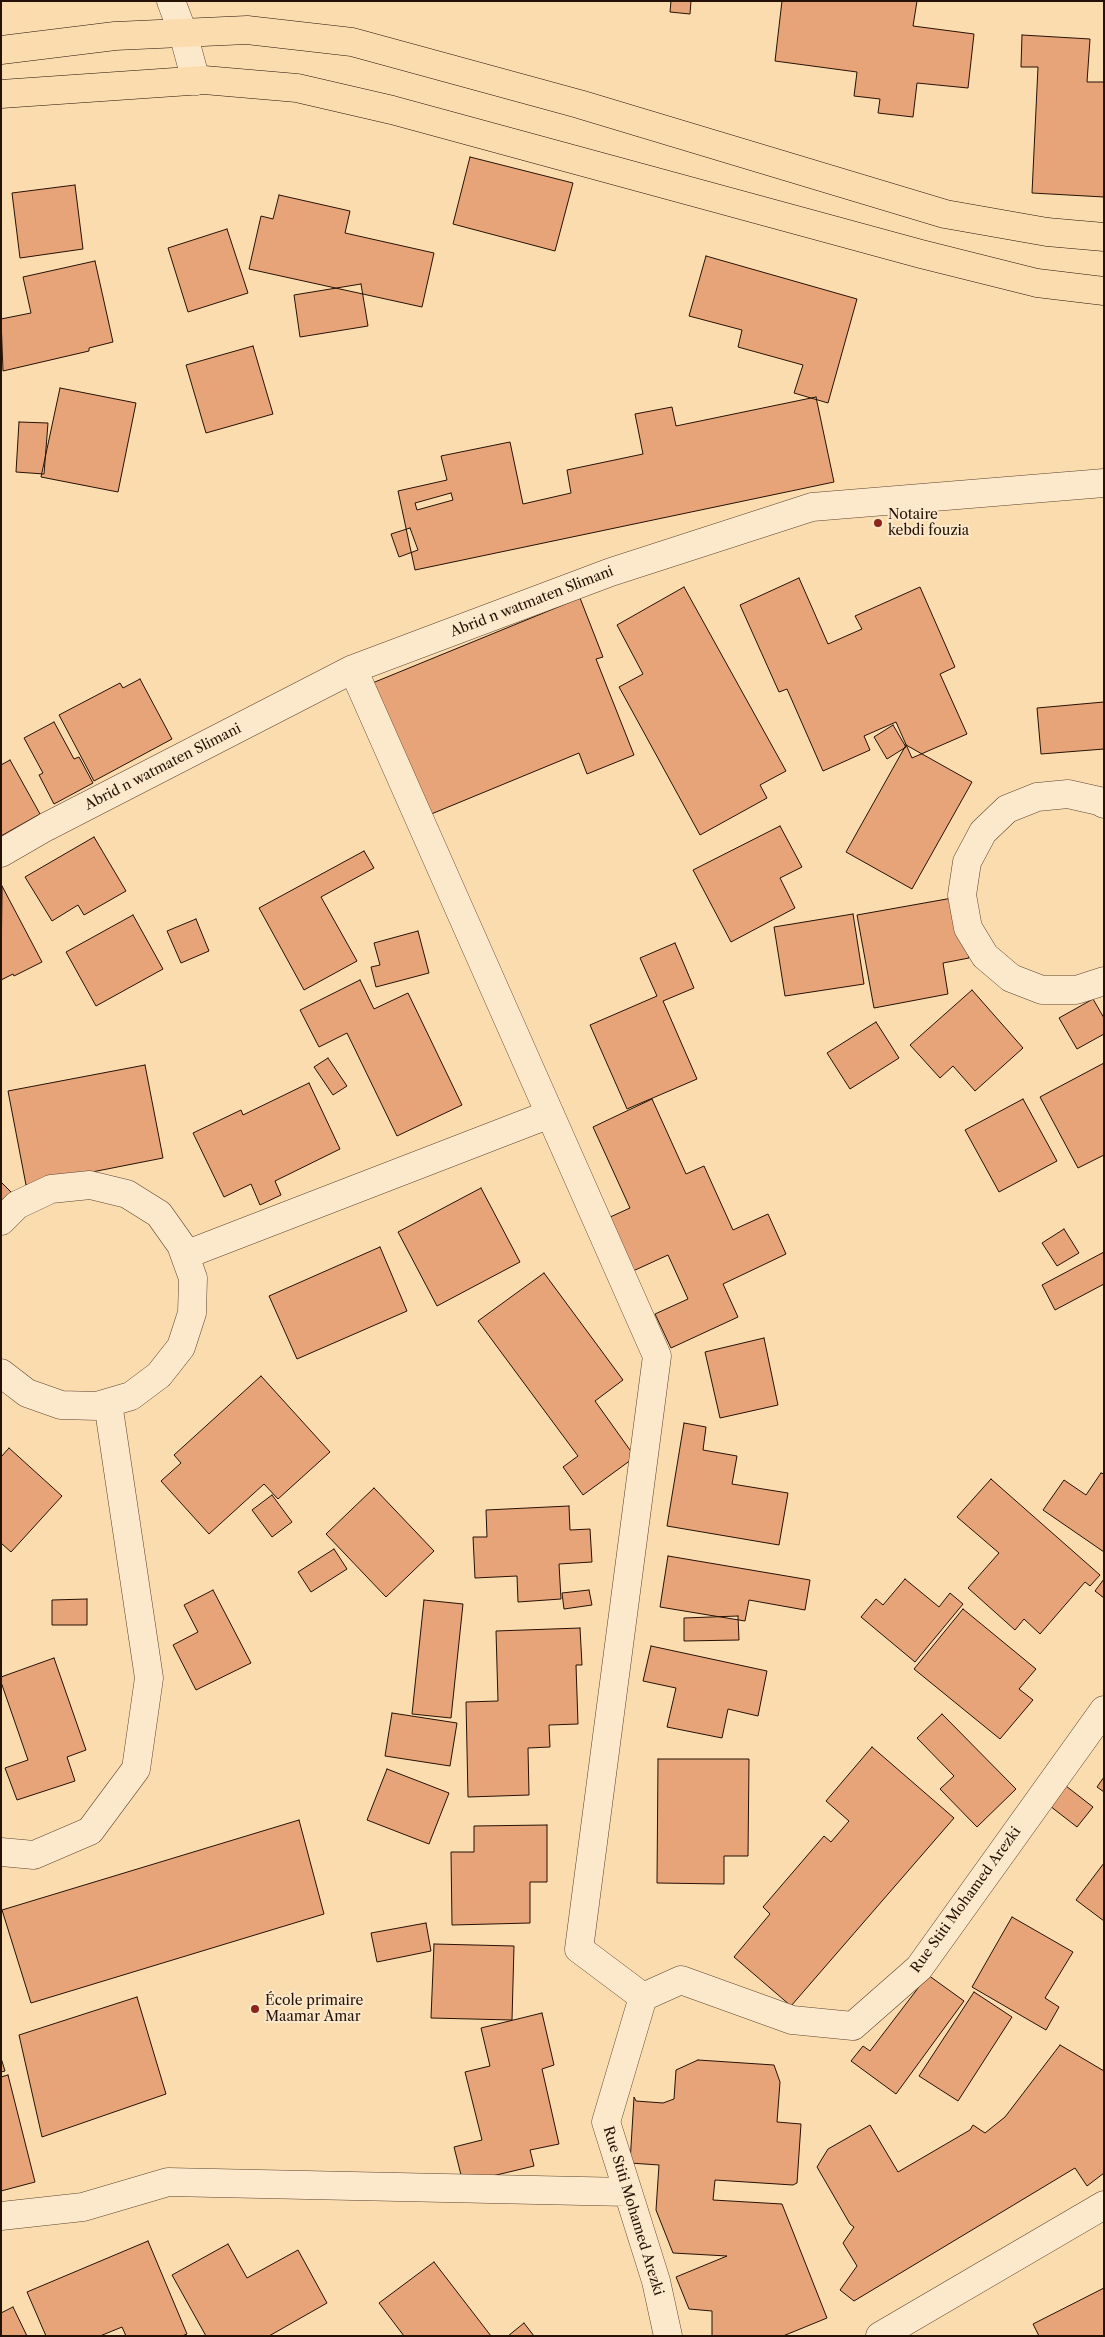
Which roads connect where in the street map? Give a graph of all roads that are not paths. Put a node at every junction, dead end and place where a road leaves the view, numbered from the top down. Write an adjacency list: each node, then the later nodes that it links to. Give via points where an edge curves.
1 (171, 1): 2 (street)
2 (183, 33): 3 (main road, via 114,36); 4 (street); 6 (main road, via 247,30 352,42 579,104 945,214 1047,232)
3 (1, 50)
4 (196, 81): 5 (main road); 7 (main road, via 297,88 392,110 920,254 1038,283)
5 (1, 94)
6 (1104, 237)
7 (1104, 291)
8 (1104, 483): 9 (street, Abrid n watmaten Slimani, via 812,507 611,572)
9 (354, 669): 11 (street, Abrid n watmaten Slimani); 13 (street)
10 (1104, 804): 12 (street, via 1068,794 1037,797 1007,809 982,832 967,862 962,895 968,928 985,956 1011,978 1042,990 1076,990)
11 (1, 853)
12 (1104, 981)
13 (550, 1114): 15 (street); 20 (street, via 656,1356 579,1949)
14 (1, 1221): 15 (street, via 17,1206 51,1189 90,1185 127,1194 158,1214)
15 (185, 1255): 17 (street, via 193,1278 192,1313 181,1347 159,1376 131,1396)
16 (1, 1373): 17 (street, via 28,1393 61,1405 97,1406)
17 (108, 1402): 19 (street, via 149,1678 136,1769 90,1831 34,1855)
18 (1104, 1710): 20 (street, Rue Stiti Mohamed Arezki, via 919,1968 854,2026 792,2020 681,1980)
19 (1, 1852)
20 (643, 1997): 21 (street, Rue Stiti Mohamed Arezki, via 606,2122)
21 (628, 2192): 23 (street, via 168,2182 83,2207); 24 (street, Rue Stiti Mohamed Arezki, via 656,2281)
22 (1104, 2205): 25 (street)
23 (1, 2216)
24 (668, 2336)
25 (880, 2336)

